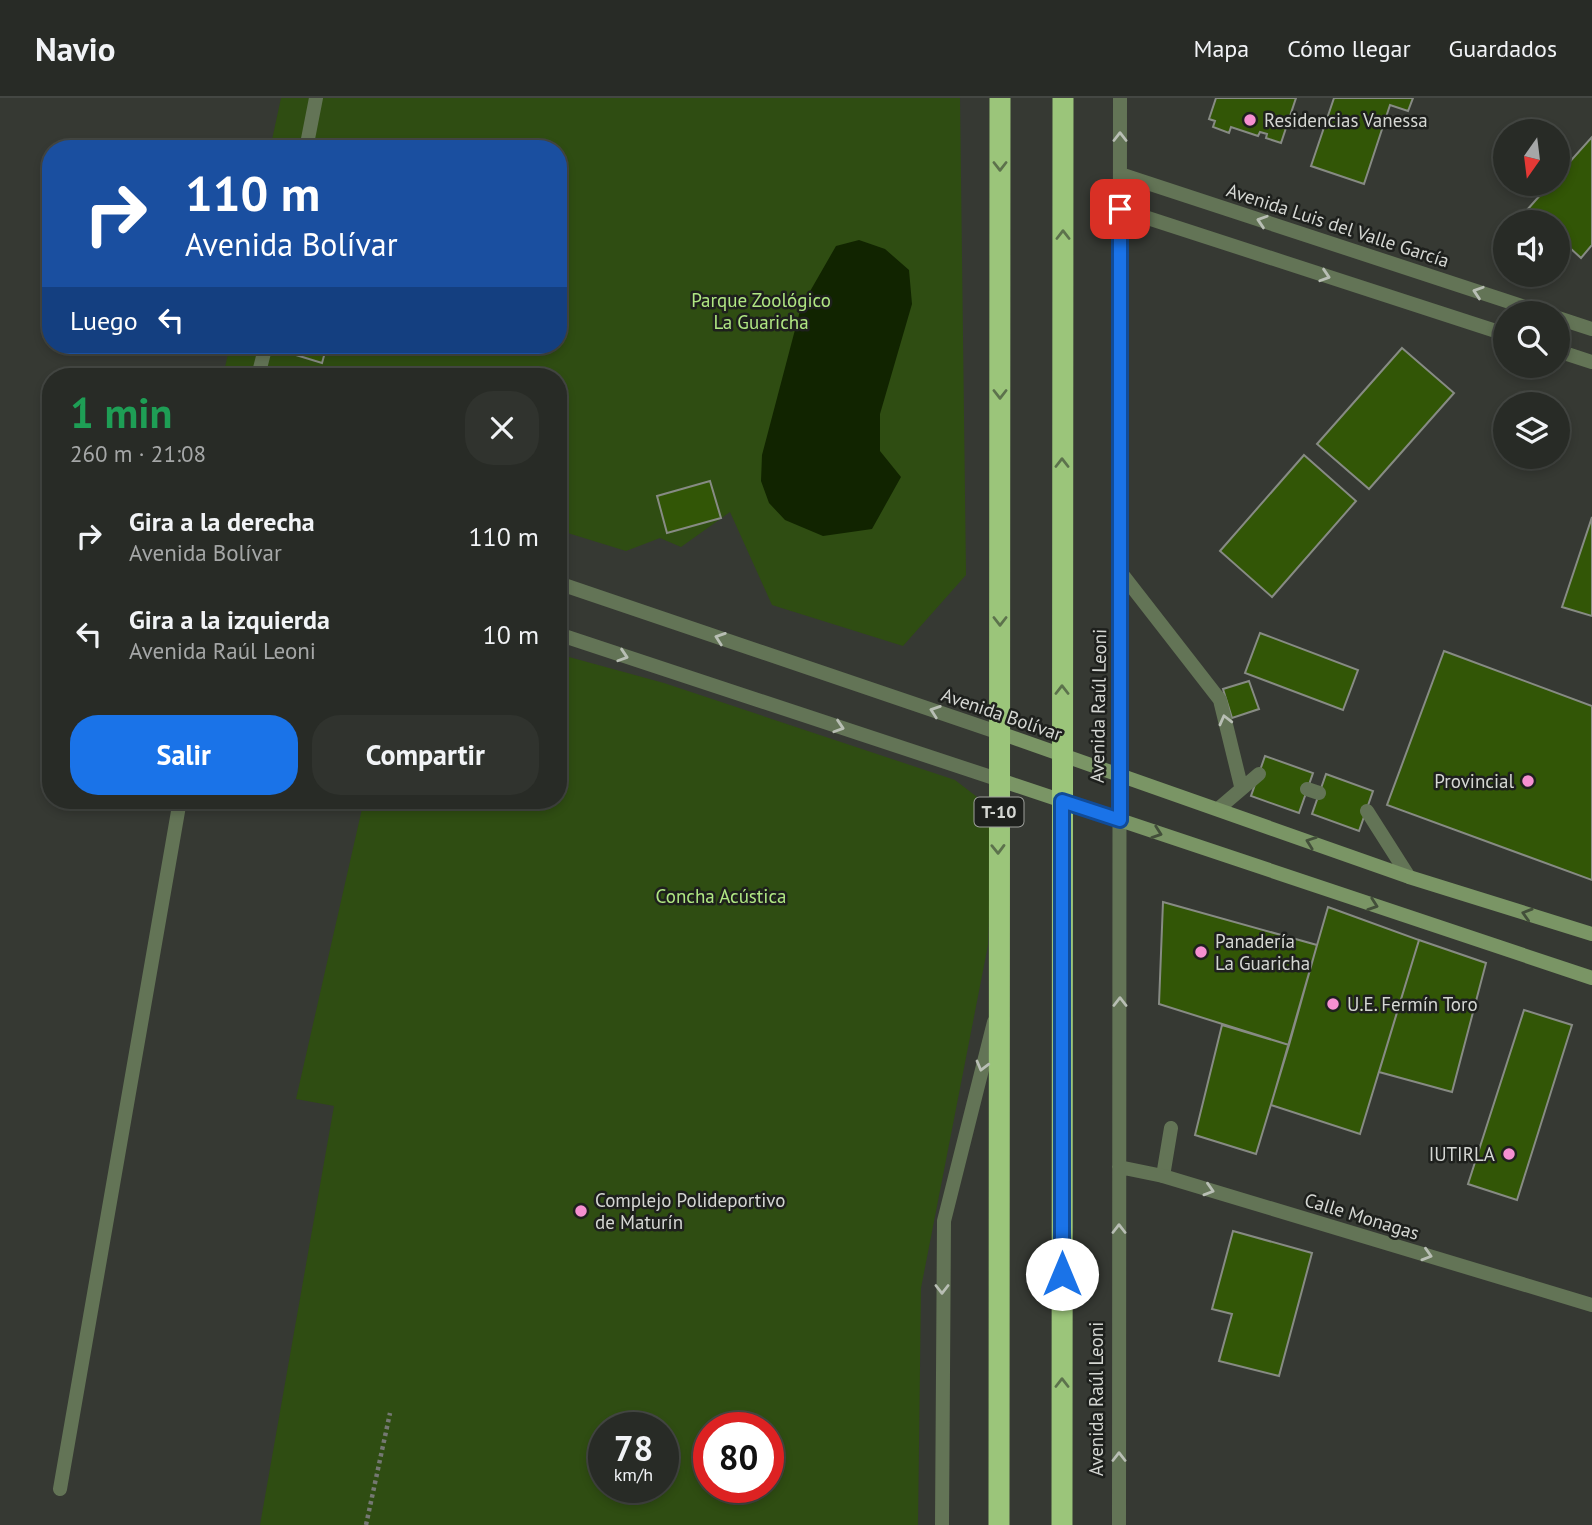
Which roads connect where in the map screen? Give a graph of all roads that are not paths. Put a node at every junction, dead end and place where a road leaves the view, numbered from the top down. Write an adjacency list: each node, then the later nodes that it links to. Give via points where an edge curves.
1 (316, 98): 5 (street)
2 (1000, 98): 17 (highway, T-10, one-way to 17)
3 (1063, 98): 18 (highway, Avenida Raúl Leoni, one-way to 3)
4 (1120, 98): 6 (street, Avenida Raúl Leoni, one-way to 4)
5 (308, 140)
6 (1120, 174): 7 (street, Avenida Raúl Leoni); 8 (street, Avenida Luis del Valle García, one-way to 6)
7 (1120, 209): 11 (street, one-way to 11); 14 (street, Avenida Raúl Leoni)
8 (1506, 301)
9 (1570, 322): 10 (street)
10 (1592, 329)
11 (1493, 330)
12 (1570, 355): 13 (street)
13 (1592, 362)
14 (1122, 574): 19 (street, Avenida Raúl Leoni); 22 (street, one-way to 14, via 1220,700)
15 (567, 586): 17 (street, Avenida Bolívar, one-way to 15)
16 (567, 637): 21 (street, one-way to 21)
17 (1000, 733): 18 (street, Avenida Bolívar); 21 (highway, T-10)
18 (1062, 755): 19 (street, Avenida Bolívar); 23 (highway, Avenida Raúl Leoni)
19 (1120, 774): 25 (street, Avenida Bolívar); 27 (street, Avenida Raúl Leoni)
20 (1259, 774): 22 (street)
21 (999, 780): 23 (street); 31 (highway, T-10, one-way to 31)
22 (1241, 786): 25 (street)
23 (1062, 801): 27 (street); 39 (highway, Avenida Raúl Leoni, one-way to 23)
24 (178, 809): 36 (street)
25 (1218, 809): 28 (street, Avenida Bolívar, one-way to 25)
26 (1367, 811): 28 (street)
27 (1120, 820): 30 (street, one-way to 30); 33 (street, Avenida Raúl Leoni, one-way to 27)
28 (1409, 877): 29 (street, Avenida Bolívar, one-way to 28)
29 (1592, 934)
30 (1592, 978)
31 (999, 1000): 37 (street, one-way to 37, via 944,1221); 38 (highway, T-10)
32 (1171, 1128): 34 (street)
33 (1119, 1167): 34 (street, Calle Monagas); 40 (street, Avenida Raúl Leoni, one-way to 33)
34 (1163, 1176): 35 (street, Calle Monagas, one-way to 35)
35 (1592, 1305)
36 (60, 1489)
37 (942, 1525)
38 (999, 1525)
39 (1062, 1525)
40 (1119, 1525)

